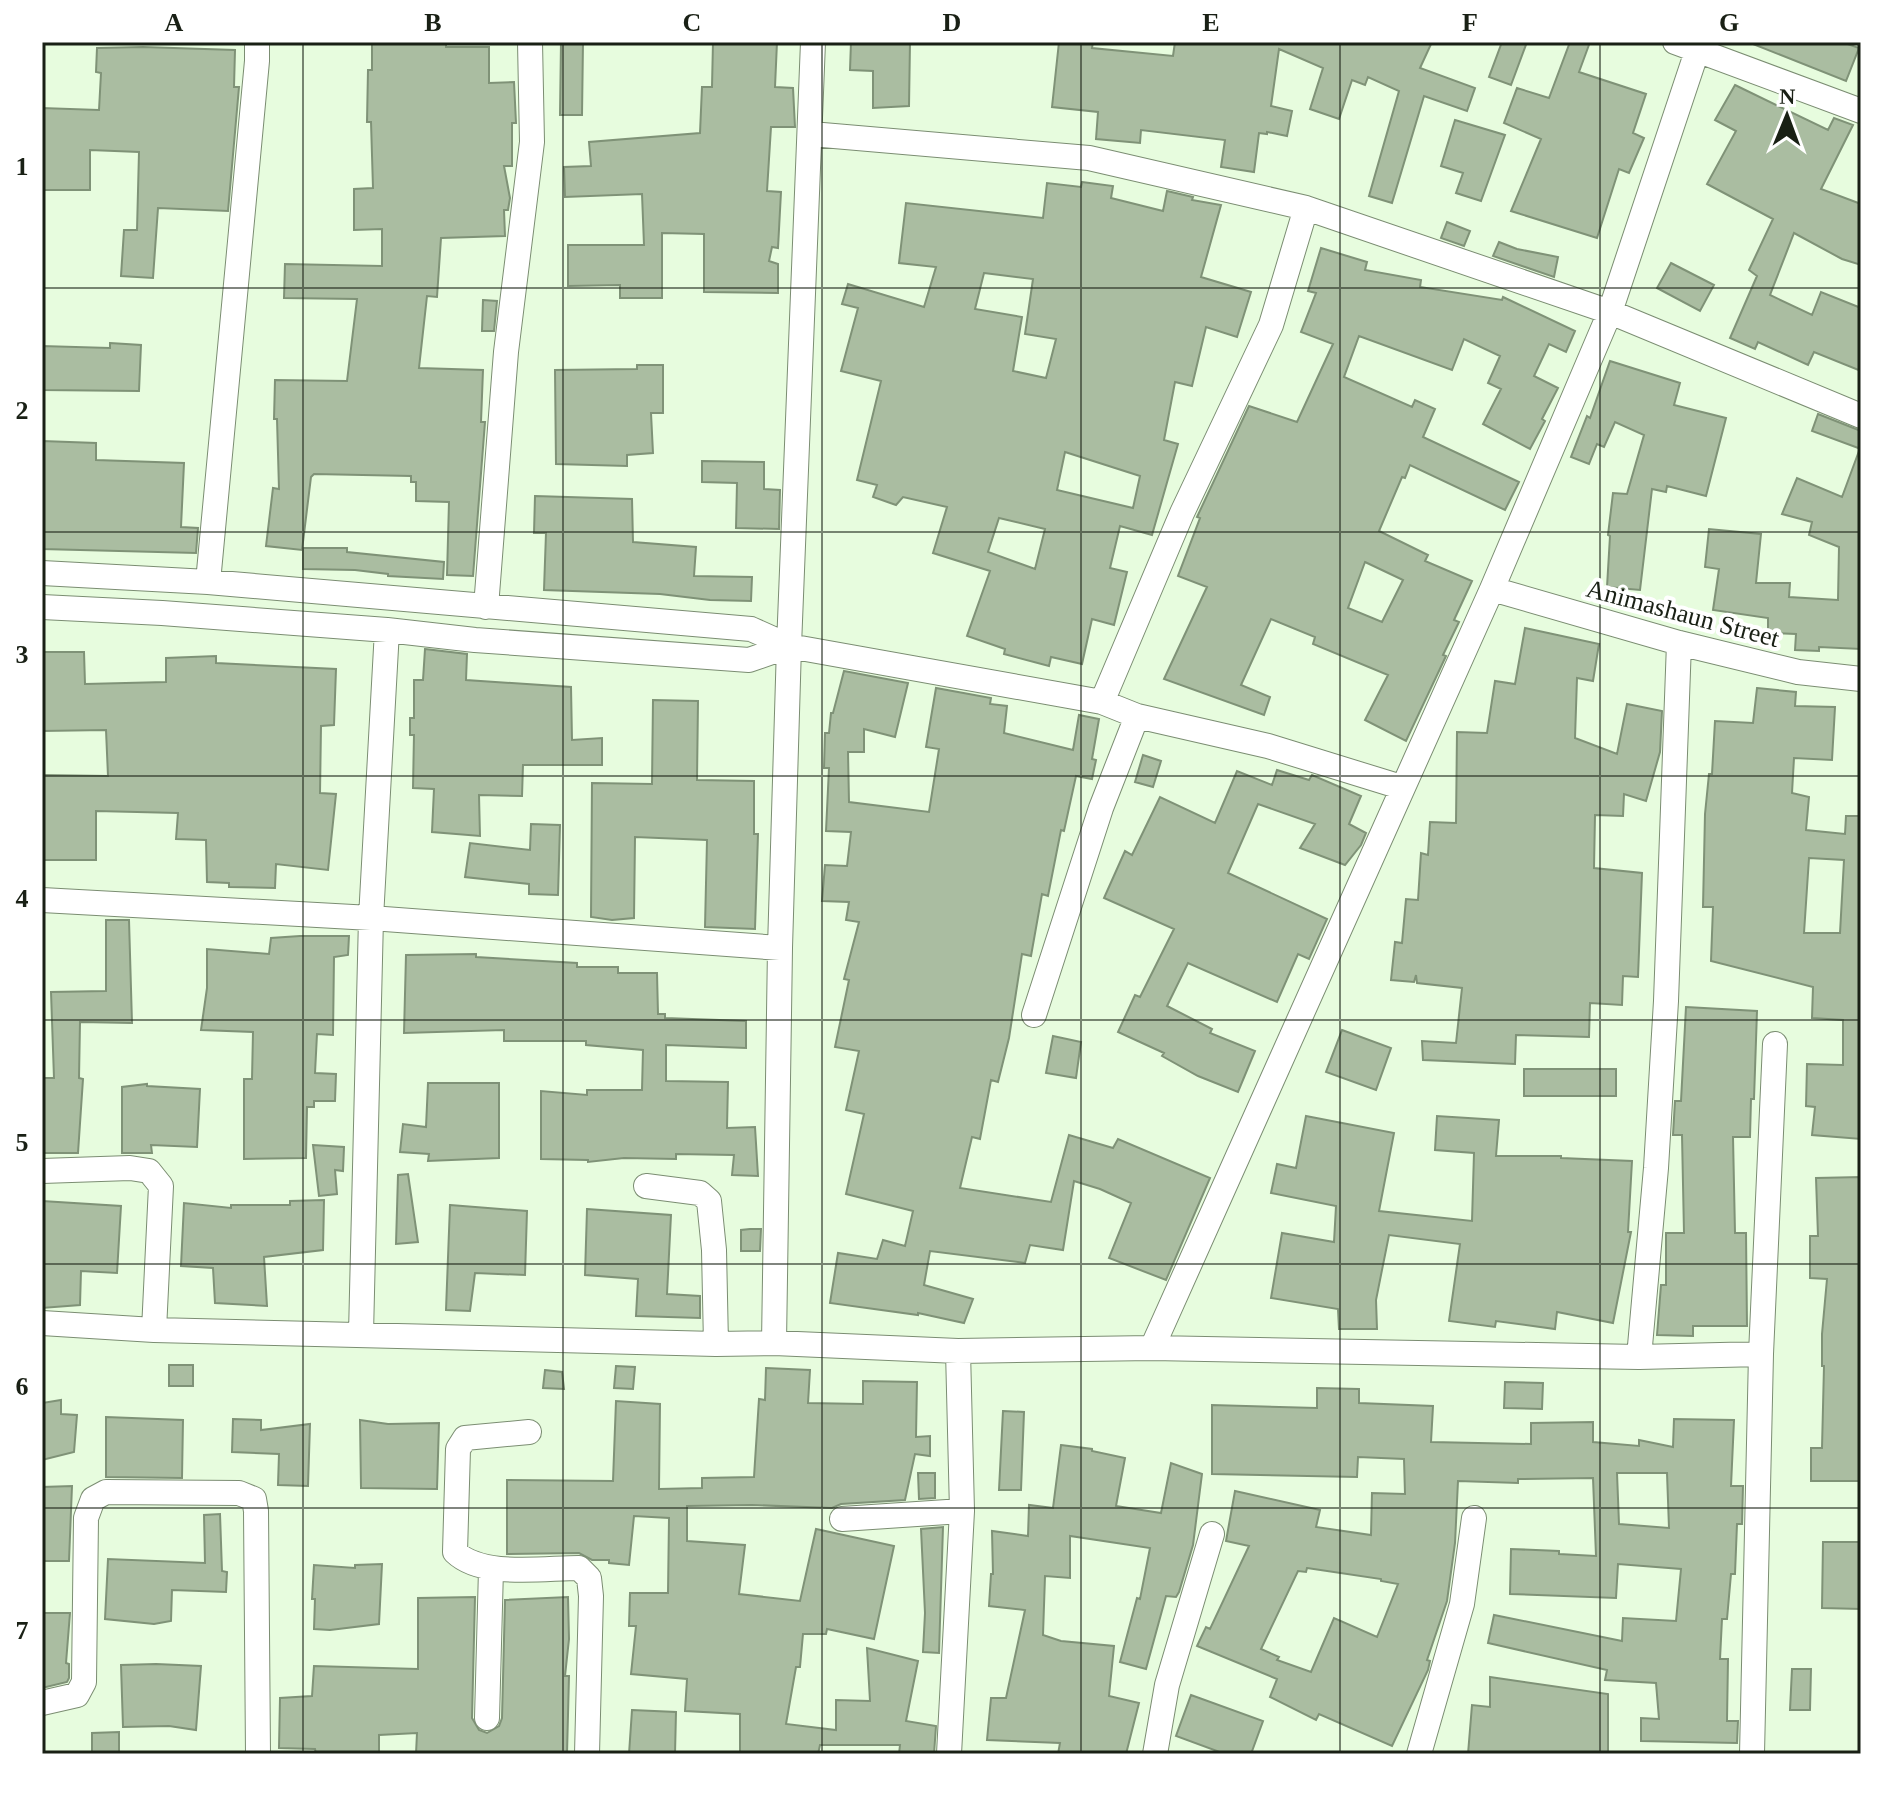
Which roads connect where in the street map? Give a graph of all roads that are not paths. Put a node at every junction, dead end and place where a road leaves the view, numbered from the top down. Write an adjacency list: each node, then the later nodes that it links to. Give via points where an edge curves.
1 (257, 42): 11 (street)
2 (530, 42): 14 (street, via 532,142 506,352)
3 (813, 42): 6 (street)
4 (1690, 45): 5 (street); 8 (street)
5 (1861, 111)
6 (811, 134): 7 (street, via 1089,158); 17 (street)
7 (1306, 208): 8 (street); 19 (street, via 1271,325 1182,513)
8 (1610, 312): 9 (street); 12 (street)
9 (1861, 416)
10 (42, 573): 11 (street)
11 (208, 582): 14 (street)
12 (1492, 589): 16 (street, Animashaun Street); 21 (street)
13 (42, 607): 15 (street)
14 (486, 607): 17 (street, via 751,629)
15 (387, 630): 17 (street, via 749,660); 23 (street)
16 (1679, 643): 18 (street, Animashaun Street, via 1798,672); 37 (street, via 1665,1016)
17 (789, 646): 19 (street); 24 (street)
18 (1861, 679)
19 (1102, 702): 20 (street)
20 (1137, 716): 21 (street, via 1268,746); 25 (street, via 1101,808)
21 (1401, 787): 34 (street)
22 (42, 900): 23 (street)
23 (371, 918): 24 (street); 31 (street)
24 (780, 948): 32 (street)
25 (1034, 1015)
26 (1775, 1044): 36 (street)
27 (42, 1171): 30 (street, via 130,1168 149,1171 161,1186)
28 (646, 1186): 33 (street, via 700,1193 709,1201)
29 (42, 1323): 30 (street)
30 (154, 1330): 31 (street)
31 (361, 1334): 33 (street)
32 (774, 1343): 33 (street); 35 (street)
33 (716, 1344)
34 (1152, 1348): 35 (street); 37 (street)
35 (958, 1351): 39 (street)
36 (1761, 1354): 37 (street); 51 (street)
37 (1639, 1357)
38 (529, 1432): 43 (street, via 465,1438 458,1449 455,1552 464,1561)
39 (962, 1511): 41 (street); 48 (street)
40 (1474, 1518): 50 (street, via 1462,1604)
41 (842, 1519)
42 (1212, 1534): 49 (street, via 1167,1685)
43 (491, 1569): 45 (street); 47 (street, via 579,1568 589,1578)
44 (42, 1703): 46 (street, via 77,1695 84,1682 86,1518 93,1499 106,1492 239,1493 254,1499 256,1511)
45 (487, 1718)
46 (258, 1754)
47 (587, 1754)
48 (949, 1754)
49 (1155, 1754)
50 (1419, 1754)
51 (1752, 1754)

